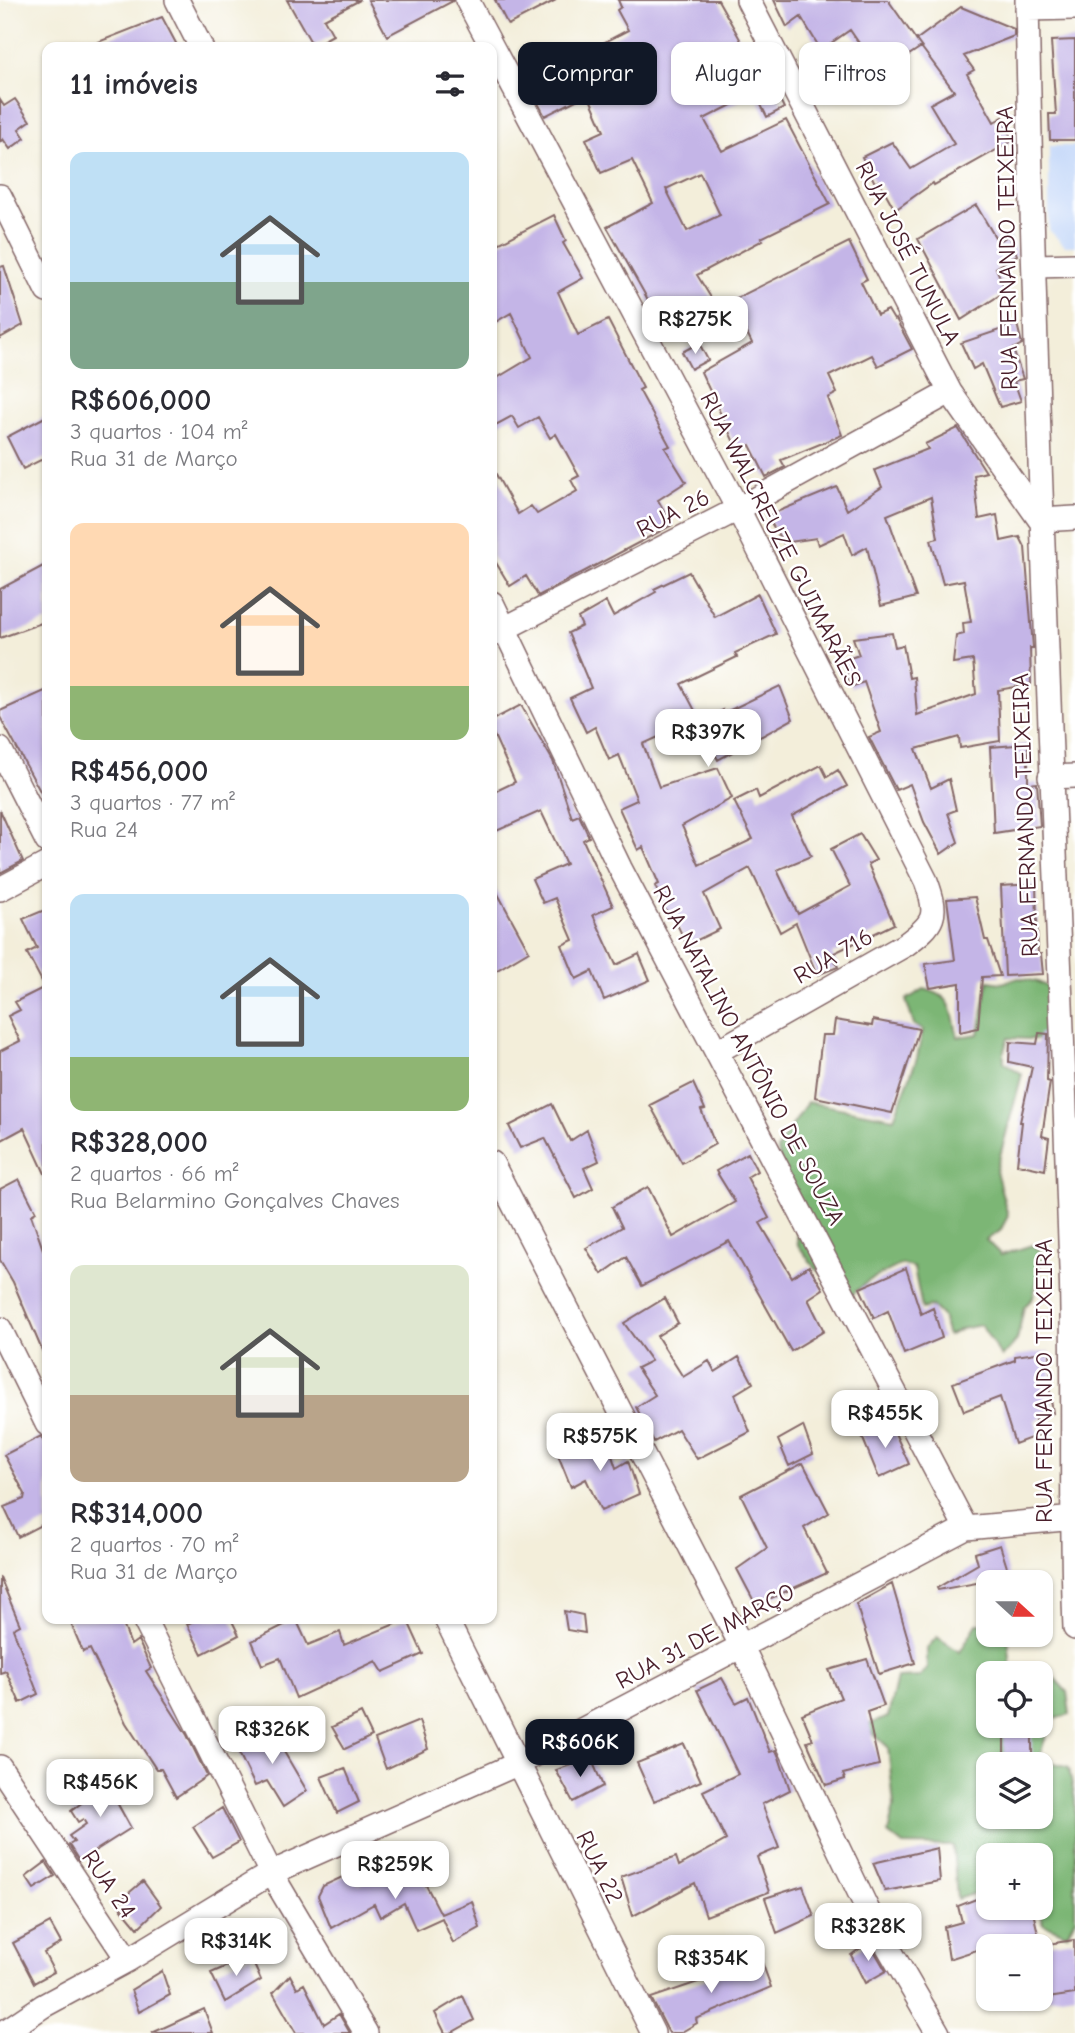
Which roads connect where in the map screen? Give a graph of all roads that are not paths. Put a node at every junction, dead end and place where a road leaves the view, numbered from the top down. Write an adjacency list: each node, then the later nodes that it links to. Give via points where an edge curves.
1 (177, 0): 6 (street)
2 (467, 0): 7 (street, RUA WALCREUZE GUIMARÃES)
3 (748, 0): 13 (street, RUA JOSÉ TUNULA)
4 (1027, 4): 5 (street); 11 (street, RUA FERNANDO TEIXEIRA)
5 (1075, 8)
6 (198, 42)
7 (489, 42)
8 (497, 56): 14 (street, RUA WALCREUZE GUIMARÃES)
9 (0, 196): 12 (street)
10 (1075, 265): 11 (street)
11 (1035, 266): 16 (street, RUA FERNANDO TEIXEIRA)
12 (42, 281)
13 (950, 392): 14 (street, RUA 26); 16 (street, RUA JOSÉ TUNULA)
14 (738, 509): 17 (street, RUA 26); 23 (street, RUA WALCREUZE GUIMARÃES)
15 (1075, 518): 16 (street)
16 (1040, 520): 20 (street, RUA FERNANDO TEIXEIRA)
17 (498, 632): 26 (street, RUA NATALINO ANTÔNIO DE SOUZA)
18 (0, 749): 21 (street)
19 (1075, 776): 20 (street)
20 (1049, 777): 25 (street, RUA FERNANDO TEIXEIRA)
21 (42, 831)
22 (42, 867): 24 (street)
23 (926, 881): 26 (street, RUA 716, via 934,904 933,918 924,931)
24 (0, 888)
25 (1068, 1027): 28 (street, RUA FERNANDO TEIXEIRA)
26 (718, 1051): 32 (street, RUA NATALINO ANTÔNIO DE SOUZA)
27 (497, 1173): 36 (street)
28 (1073, 1273): 31 (street, RUA FERNANDO TEIXEIRA)
29 (0, 1329): 30 (street)
30 (42, 1414)
31 (1073, 1518): 32 (street, RUA 31 DE MARÇO); 35 (street, RUA FERNANDO TEIXEIRA)
32 (966, 1528): 36 (street, RUA 31 DE MARÇO)
33 (146, 1624): 39 (street)
34 (449, 1624): 37 (street, RUA 22)
35 (1075, 1628)
36 (742, 1647): 37 (street, RUA 31 DE MARÇO); 44 (street, via 873,1921)
37 (519, 1763): 39 (street, RUA 31 DE MARÇO); 43 (street, RUA 22)
38 (0, 1767): 40 (street, RUA 24)
39 (271, 1873): 40 (street, RUA 31 DE MARÇO); 42 (street)
40 (128, 1960): 41 (street, RUA 31 DE MARÇO)
41 (3, 2033)
42 (366, 2033)
43 (653, 2033)
44 (937, 2033)

